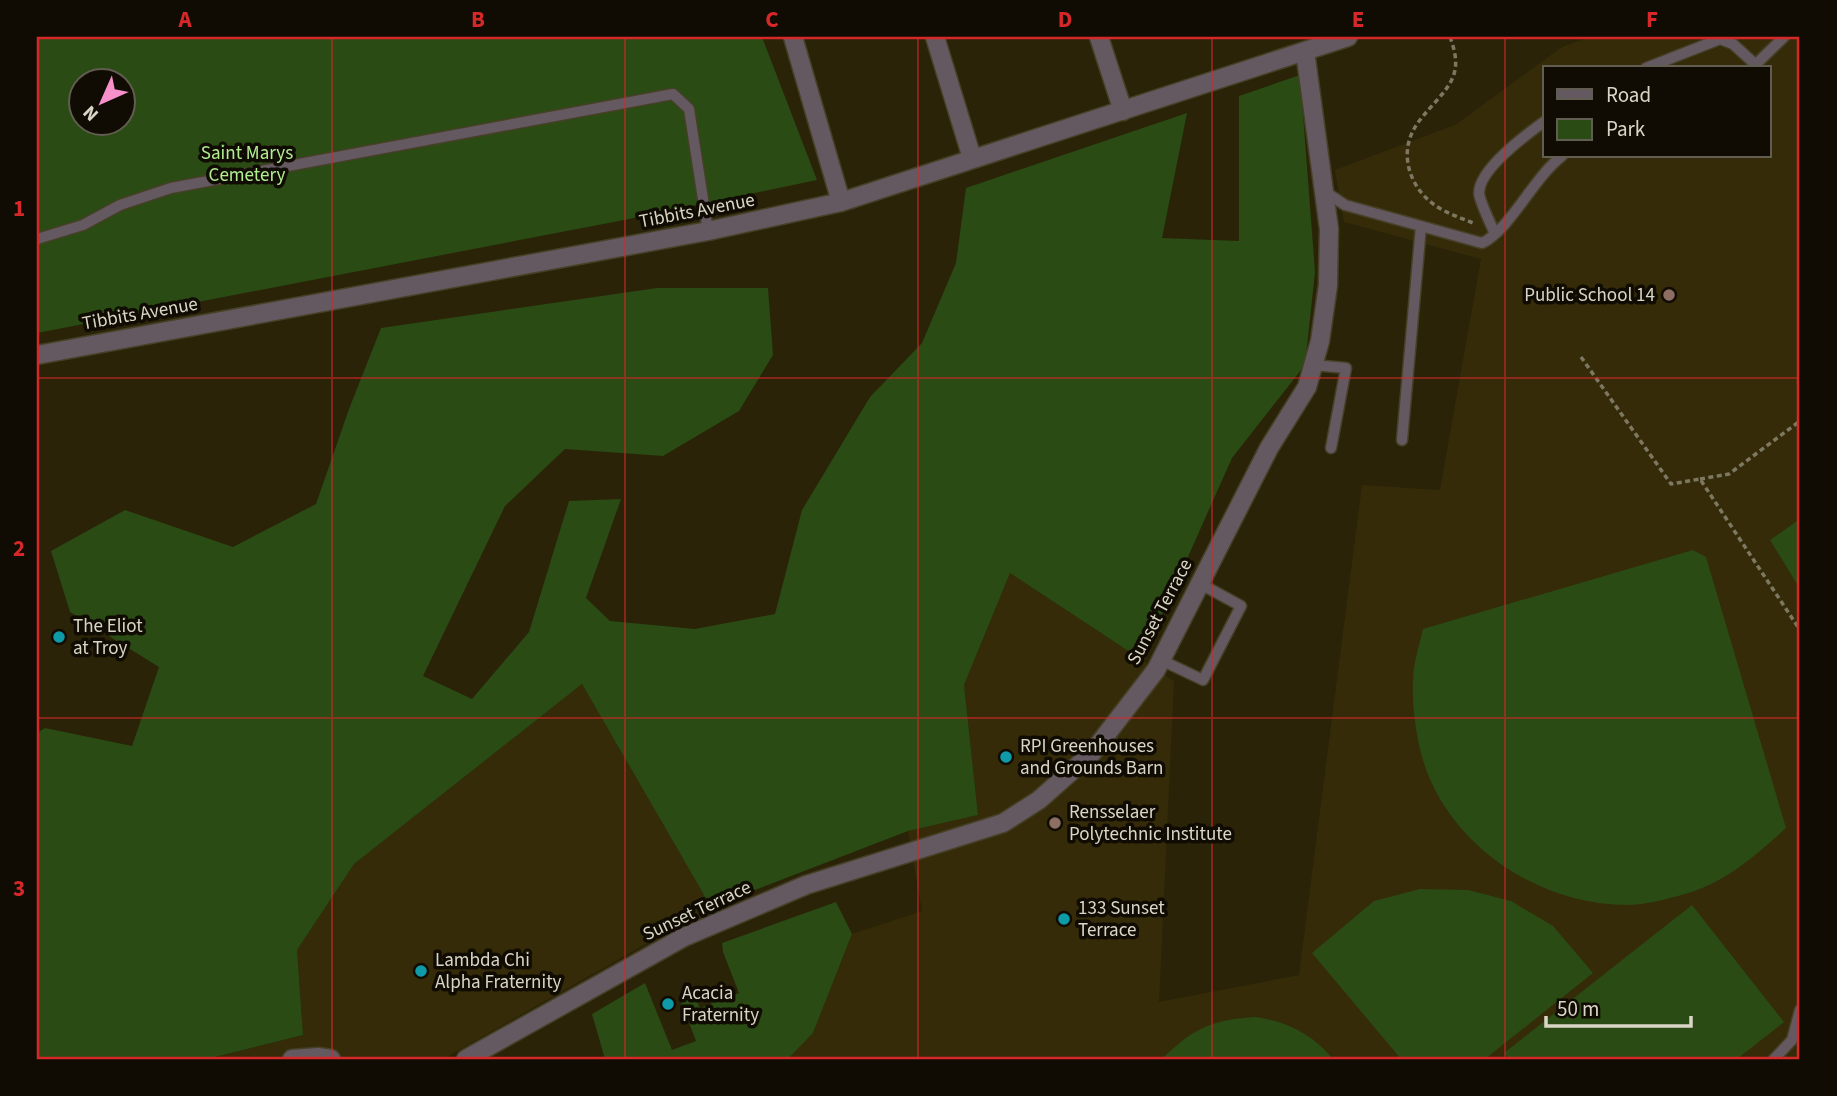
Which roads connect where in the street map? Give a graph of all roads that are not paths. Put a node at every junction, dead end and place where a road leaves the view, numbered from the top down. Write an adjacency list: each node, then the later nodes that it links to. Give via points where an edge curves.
1 (793, 37): 15 (street)
2 (935, 37): 12 (street)
3 (1099, 37): 10 (street)
4 (1348, 37): 6 (street, Tibbits Avenue)
5 (1784, 37): 9 (lane)
6 (1306, 51): 10 (street, Tibbits Avenue); 14 (street, Sunset Terrace)
7 (1651, 66): 8 (lane, via 1720,39 1733,44)
8 (1753, 66)
9 (1755, 66)
10 (1123, 111): 12 (street, Tibbits Avenue)
11 (1543, 122): 18 (lane, via 1484,176 1479,193)
12 (972, 158): 15 (street, Tibbits Avenue)
13 (1560, 158): 18 (lane)
14 (1324, 191): 16 (lane, via 1345,205); 21 (street, Sunset Terrace, via 1328,285)
15 (841, 202): 17 (street, Tibbits Avenue)
16 (1421, 226): 18 (lane, via 1482,243); 22 (lane)
17 (708, 231): 19 (lane, via 690,109 673,94 171,188); 20 (street, Tibbits Avenue)
18 (1495, 234)
19 (37, 239)
20 (37, 355)
21 (1313, 365): 23 (lane, via 1346,368); 24 (street, Sunset Terrace, via 1307,387 1269,448)
22 (1402, 440)
23 (1332, 447)
24 (1199, 583): 25 (street, Sunset Terrace); 25 (lane, via 1241,606 1203,680)
25 (1161, 660): 29 (street, Sunset Terrace, via 1092,753 1039,800 1003,824 806,885 684,937)
26 (1800, 1010): 30 (lane, via 1792,1040)
27 (292, 1059): 28 (street)
28 (331, 1059)
29 (466, 1059)
30 (1774, 1059)

